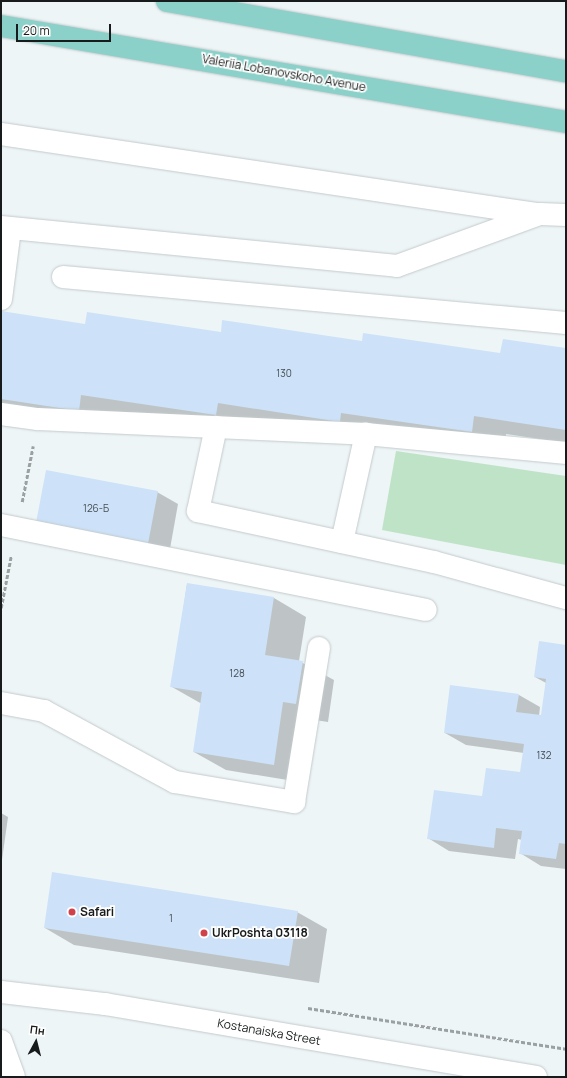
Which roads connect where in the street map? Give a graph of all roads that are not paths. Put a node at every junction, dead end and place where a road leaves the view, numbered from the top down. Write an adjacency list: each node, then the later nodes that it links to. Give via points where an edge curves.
1 (167, 1): 3 (main road)
2 (1, 26): 4 (main road, Valeriia Lobanovskoho Avenue)
3 (566, 71)
4 (566, 122)
5 (1, 134): 6 (street)
6 (540, 214): 7 (street); 8 (street, via 397,266)
7 (566, 215)
8 (4, 229): 10 (street)
9 (64, 277): 11 (street)
10 (1, 299)
11 (566, 323)
12 (1, 414): 13 (street, via 38,419)
13 (216, 427): 14 (street); 17 (street, via 198,512)
14 (366, 434): 15 (street); 17 (street)
15 (566, 453)
16 (9, 526): 19 (street)
17 (342, 542): 18 (street, via 434,562)
18 (566, 598)
19 (426, 610)
20 (319, 648): 21 (street, via 294,802 175,782 44,711)
21 (1, 703)
22 (1, 992): 25 (street, Kostanaiska Street, via 105,1004)
23 (1, 1041): 24 (street)
24 (14, 1077)
25 (536, 1077)

